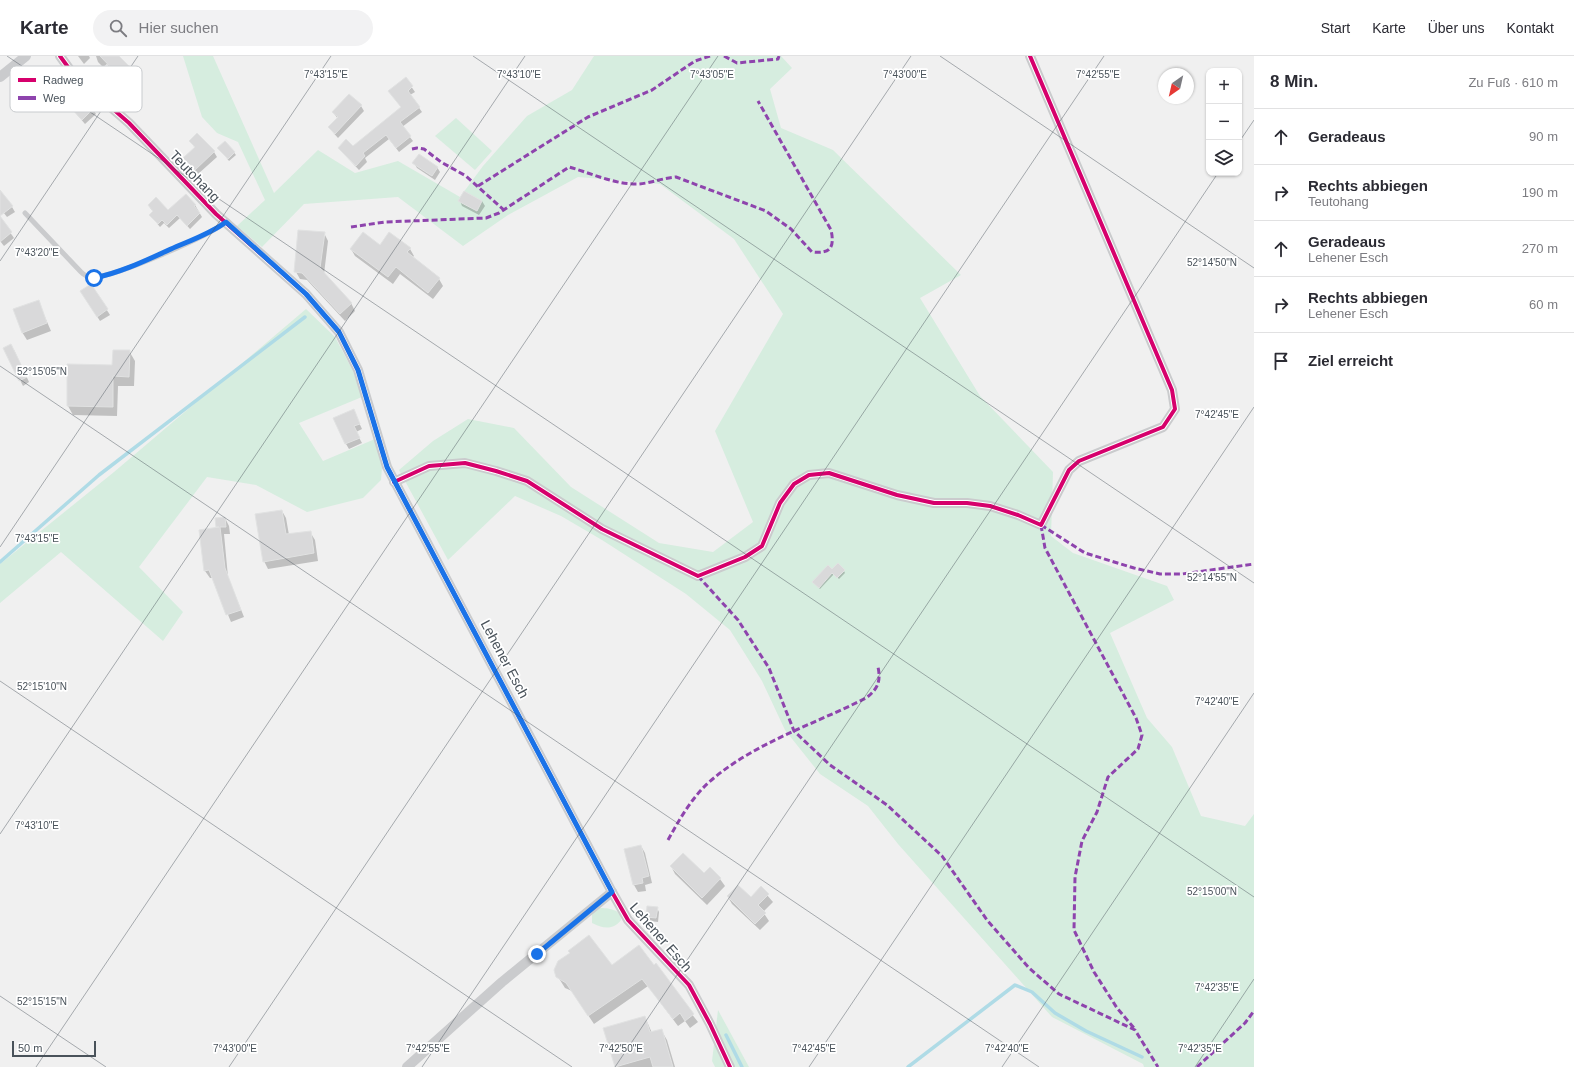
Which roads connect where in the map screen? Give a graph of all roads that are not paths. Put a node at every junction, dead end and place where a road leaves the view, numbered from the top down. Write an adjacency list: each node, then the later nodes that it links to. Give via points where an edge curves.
1 (26, 56): 4 (street)
2 (60, 56): 5 (street, Teutohang)
3 (1030, 56): 11 (street, via 1172,390 1175,409 1163,427 1079,461 1068,470 1041,525 990,506 967,503 934,504 896,495 829,473 809,475 794,484 780,503 762,546 745,557 698,576 602,529 527,481 496,471 465,463 428,466)
4 (14, 66)
5 (67, 66)
6 (10, 69): 7 (street)
7 (0, 77)
8 (116, 112): 10 (street, Teutohang)
9 (25, 213): 10 (lane, via 81,272 94,278 163,253)
10 (226, 222): 11 (street, Teutohang, via 306,294 339,332 358,370 387,467)
11 (394, 482): 12 (street, Lehener Esch)
12 (612, 892): 13 (street, via 502,982); 14 (street, Lehener Esch, via 628,920 689,985)
13 (407, 1067)
14 (730, 1067)

